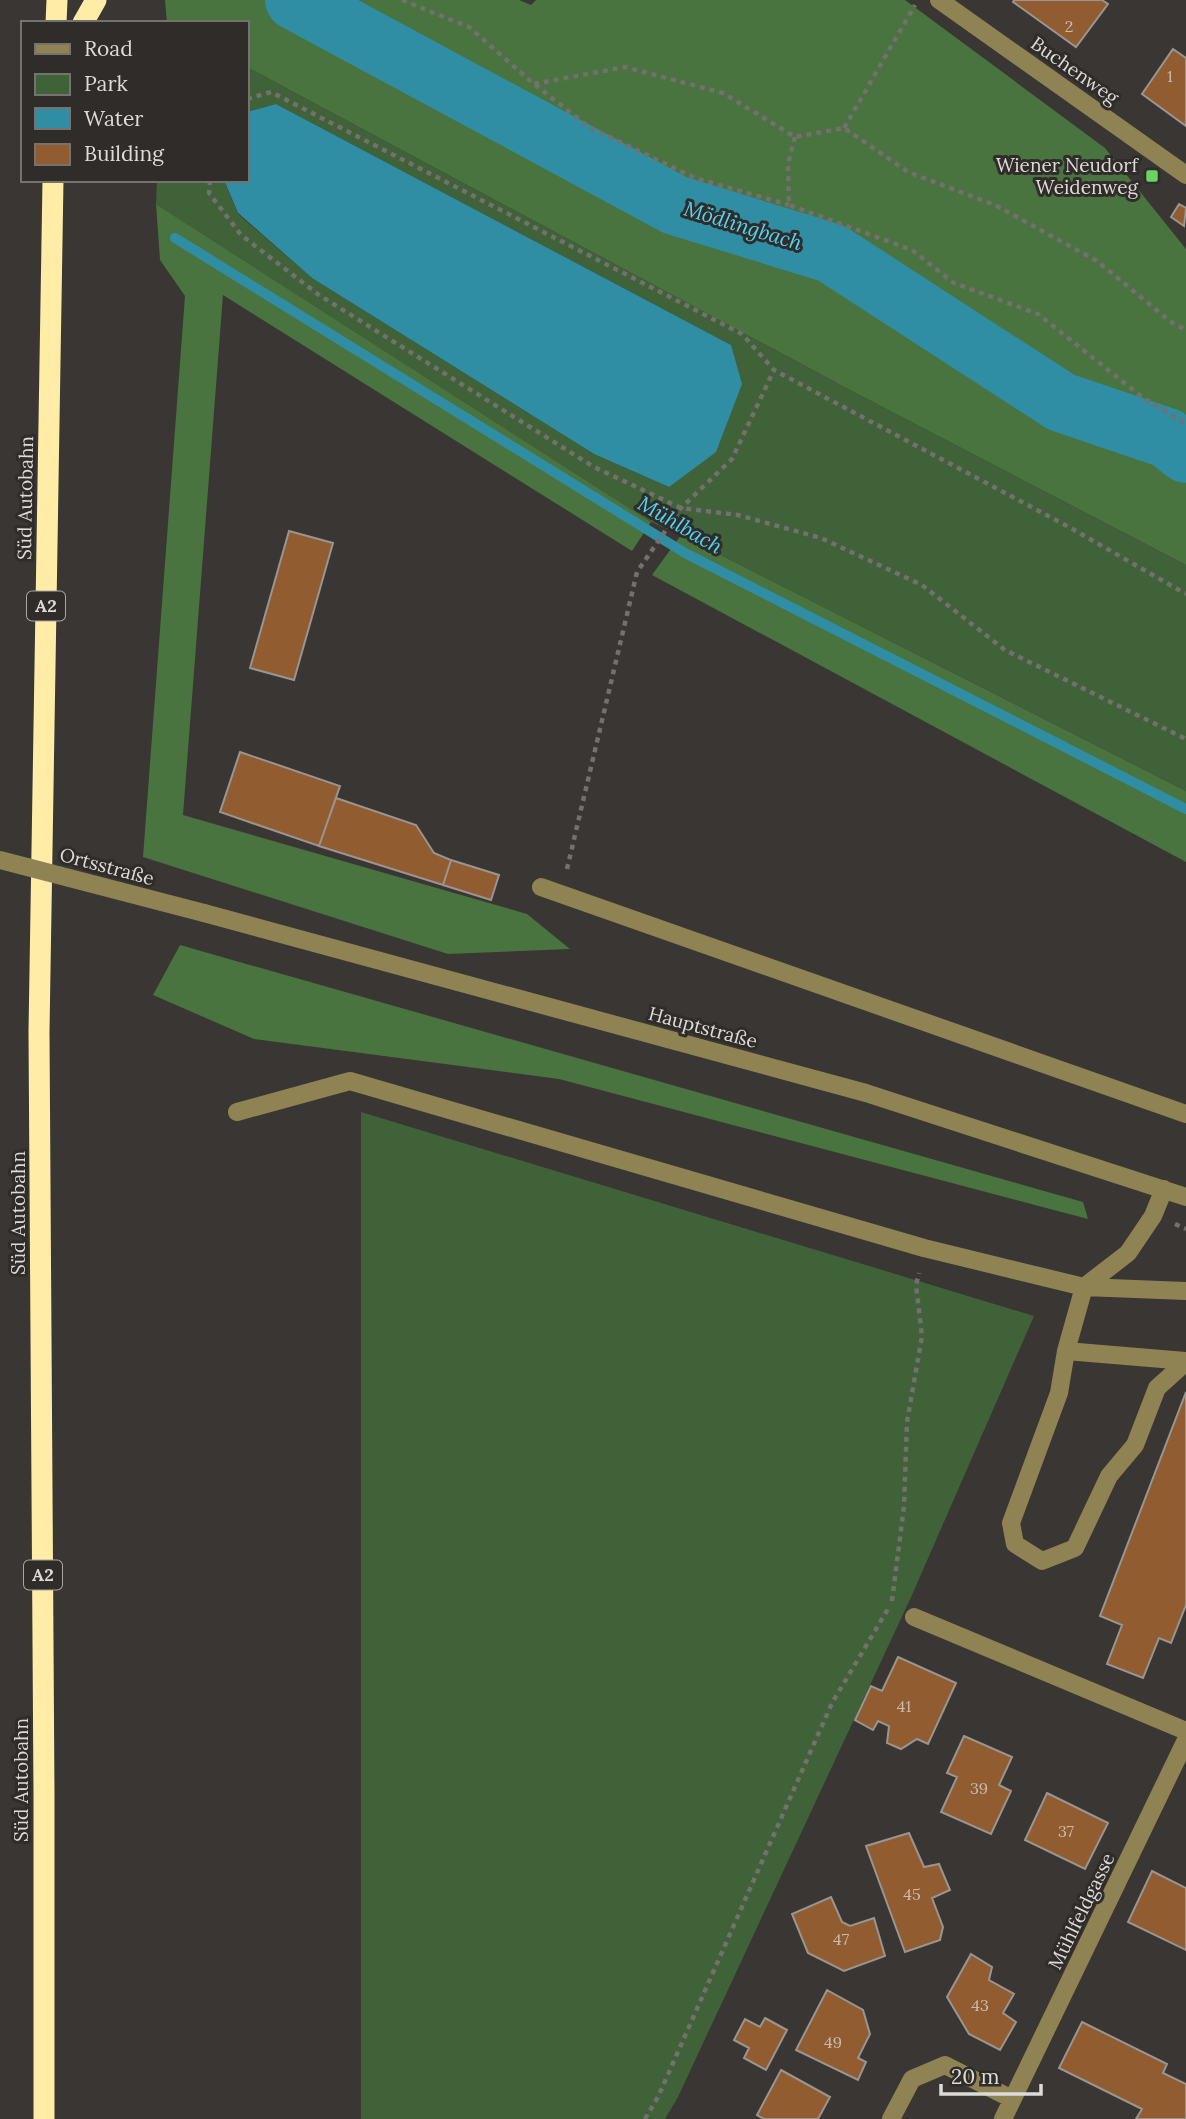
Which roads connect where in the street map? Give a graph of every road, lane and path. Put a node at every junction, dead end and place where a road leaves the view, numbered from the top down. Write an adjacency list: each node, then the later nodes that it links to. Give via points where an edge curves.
1 (57, 0): 6 (highway)
2 (96, 0): 7 (highway)
3 (402, 0): 8 (path, via 469,27)
4 (918, 0): 10 (path)
5 (939, 0): 12 (street, Buchenweg)
6 (56, 21)
7 (84, 21)
8 (534, 84): 11 (path, via 625,67 723,93); 15 (path, via 589,127 695,178)
9 (248, 99): 17 (path, via 271,92 742,334)
10 (844, 128): 11 (path); 16 (path, via 908,172 995,205 1097,261)
11 (795, 137): 15 (path, via 788,164)
12 (1186, 175)
13 (53, 182): 39 (highway, Süd Autobahn / A2, via 39,1032)
14 (210, 182): 19 (path, via 209,193 242,235 319,295 594,467)
15 (789, 205): 18 (path, via 912,250 954,283 1038,314 1142,397)
16 (1186, 330)
17 (774, 370): 19 (path, via 732,459); 20 (path)
18 (1186, 424)
19 (681, 508): 21 (path, via 738,515 821,538 922,584 1004,650); 24 (path, via 637,572)
20 (1186, 594)
21 (1186, 739)
22 (0, 860): 25 (street, Ortsstraße, bridge)
23 (541, 887): 24 (street)
24 (561, 894): 27 (street)
25 (204, 913): 28 (street, Hauptstraße, via 866,1093)
26 (237, 1112): 30 (street, via 350,1081)
27 (1186, 1114)
28 (1164, 1189): 29 (street, Hauptstraße); 31 (street, via 1153,1216 1128,1253)
29 (1186, 1198)
30 (924, 1248): 31 (street); 40 (path, via 916,1285 922,1336 907,1422 904,1506 892,1602 832,1703)
31 (1084, 1286): 32 (street); 33 (street)
32 (1186, 1291)
33 (1066, 1351): 34 (street); 34 (street, via 1059,1393 1011,1522 1015,1544 1042,1562 1075,1548 1110,1476 1135,1445 1157,1388)
34 (1186, 1362)
35 (914, 1617): 36 (street)
36 (1186, 1731)
37 (1186, 1740): 38 (street, Mühlfeldgasse)
38 (1012, 2099): 41 (street, via 946,2065 912,2079); 42 (street, Mühlfeldgasse)
39 (44, 2119)
40 (645, 2119)
41 (891, 2119)
42 (1003, 2119)

